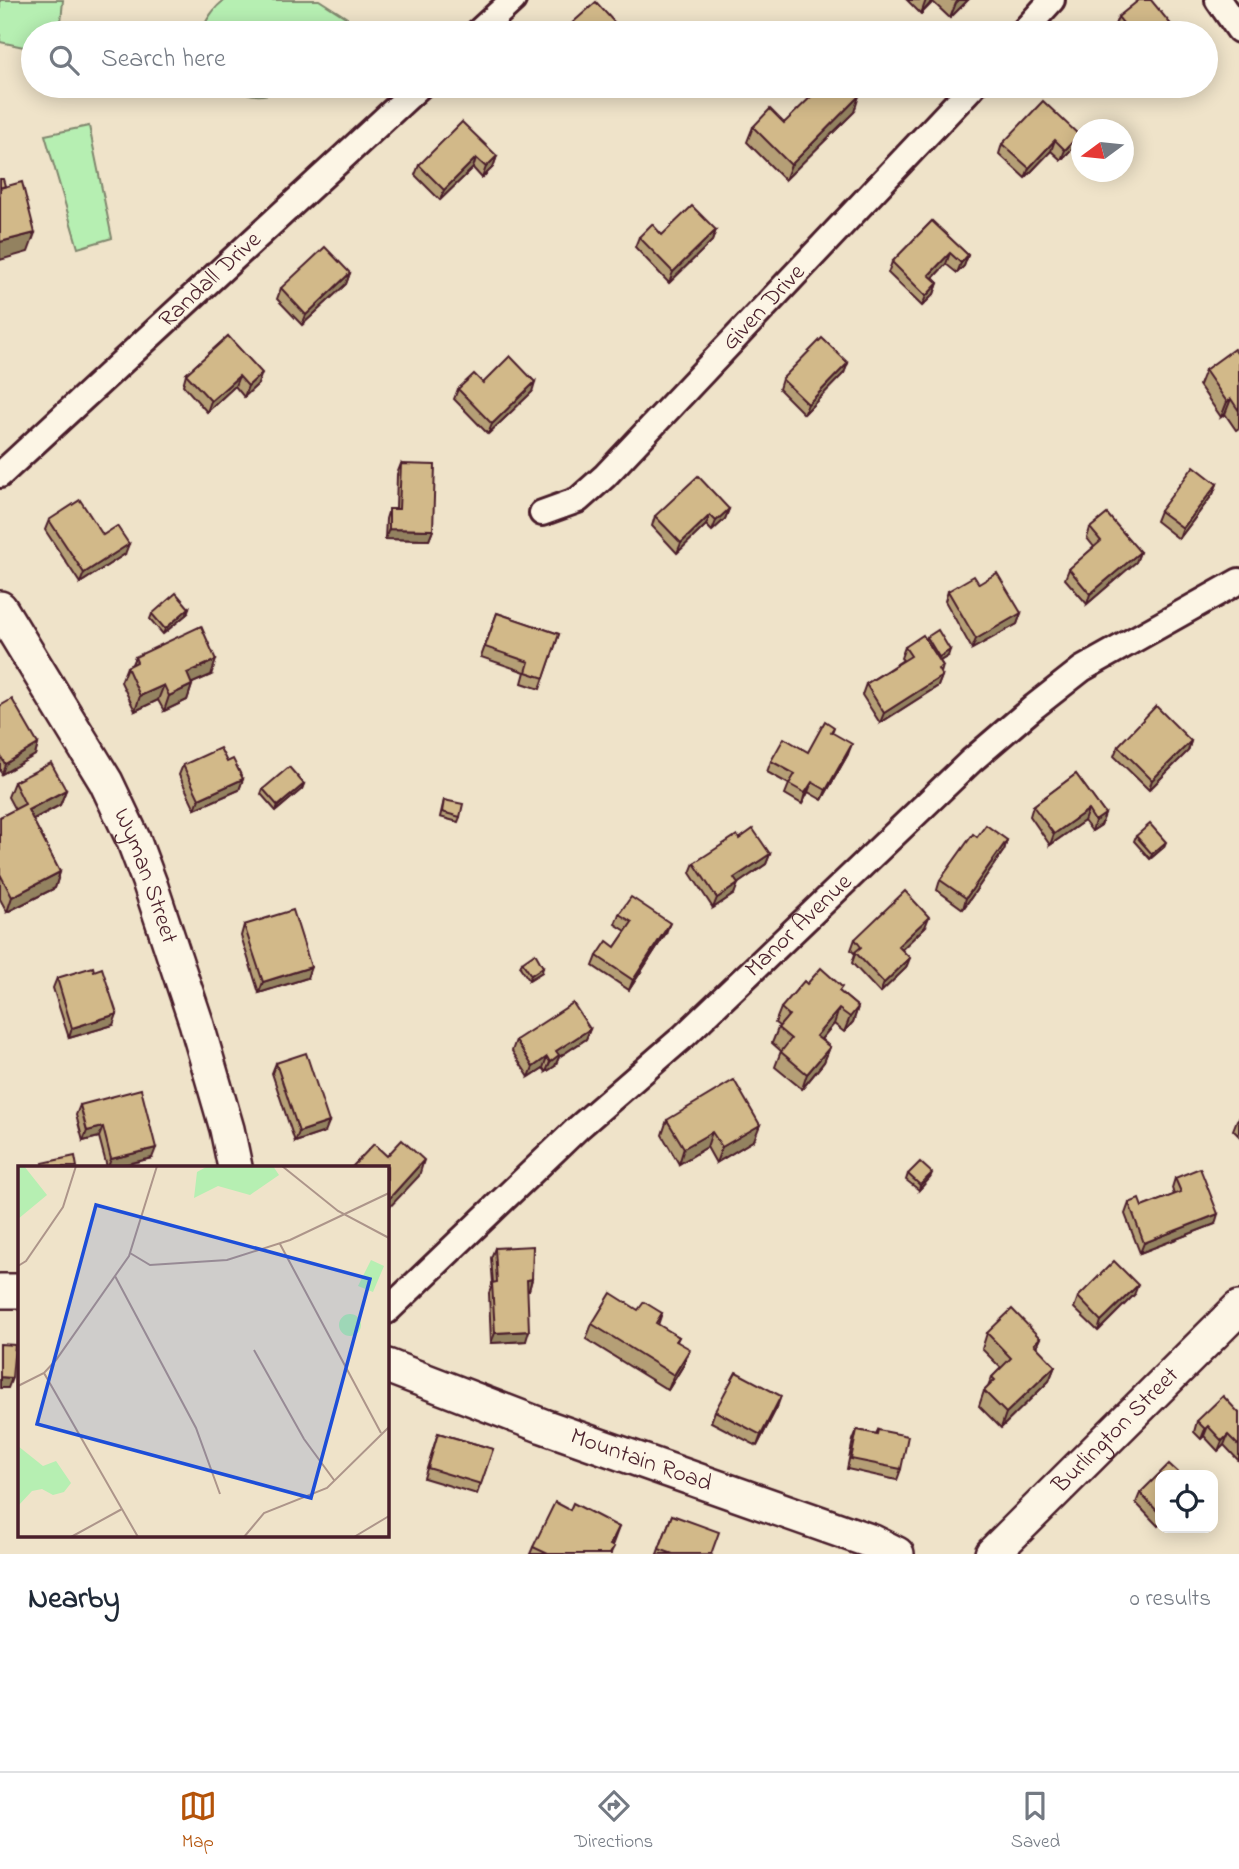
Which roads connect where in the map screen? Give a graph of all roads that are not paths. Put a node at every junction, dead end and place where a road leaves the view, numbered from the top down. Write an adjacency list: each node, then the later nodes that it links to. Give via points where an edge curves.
1 (513, 0): 4 (street)
2 (1052, 0): 5 (street)
3 (1218, 0): 6 (street)
4 (490, 21)
5 (1033, 21)
6 (1239, 30)
7 (407, 98): 9 (street, Randall Drive)
8 (963, 98): 10 (street, Given Drive, via 605,476 578,500)
9 (0, 475)
10 (542, 513)
11 (1239, 581): 17 (street, Manor Avenue, via 1082,669 1035,706)
12 (0, 608): 13 (street, Wyman Street, via 106,782 133,839 196,1022)
13 (235, 1166)
14 (0, 1291): 15 (street)
15 (18, 1292)
16 (1239, 1308): 20 (street, Burlington Street)
17 (388, 1310)
18 (388, 1366): 19 (street, Mountain Road)
19 (897, 1554)
20 (992, 1554)

